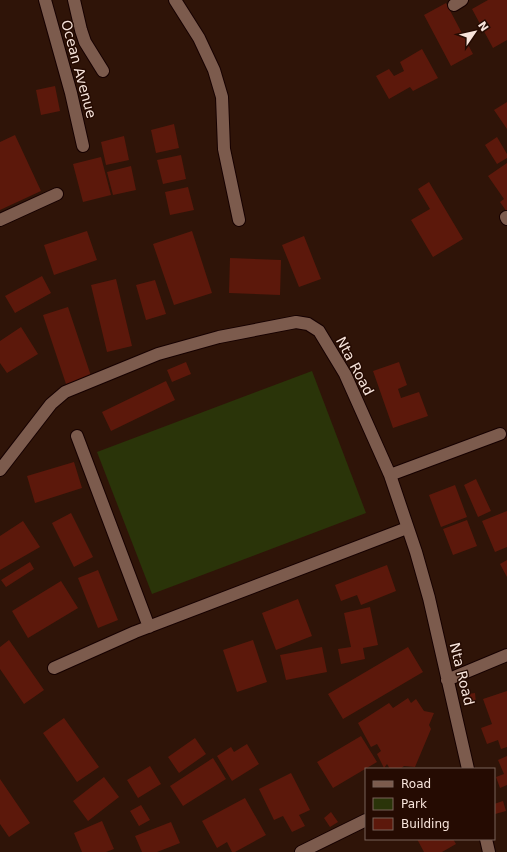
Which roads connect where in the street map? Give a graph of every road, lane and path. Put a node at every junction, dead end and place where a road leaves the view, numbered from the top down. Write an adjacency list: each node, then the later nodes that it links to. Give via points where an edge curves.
1 (45, 0): 5 (street, Ocean Avenue)
2 (74, 0): 4 (street, via 85,42)
3 (175, 0): 8 (street, via 199,38 214,70 222,97 224,149)
4 (102, 71)
5 (83, 146)
6 (57, 194): 7 (street)
7 (0, 220)
8 (239, 220)
9 (500, 434): 12 (street)
10 (77, 436): 14 (street)
11 (0, 470): 12 (street, Nta Road, via 51,404 65,392 158,354 219,337 296,322 308,324 319,331 345,374)
12 (390, 475): 13 (street, Nta Road)
13 (407, 528): 14 (street); 17 (street, Nta Road, via 429,598)
14 (149, 627): 16 (street)
15 (507, 654): 17 (street)
16 (54, 668)
17 (447, 680): 18 (street, Nta Road)
18 (468, 768)
19 (365, 820): 21 (street)
20 (486, 840): 22 (street)
21 (301, 852)
22 (489, 852)

